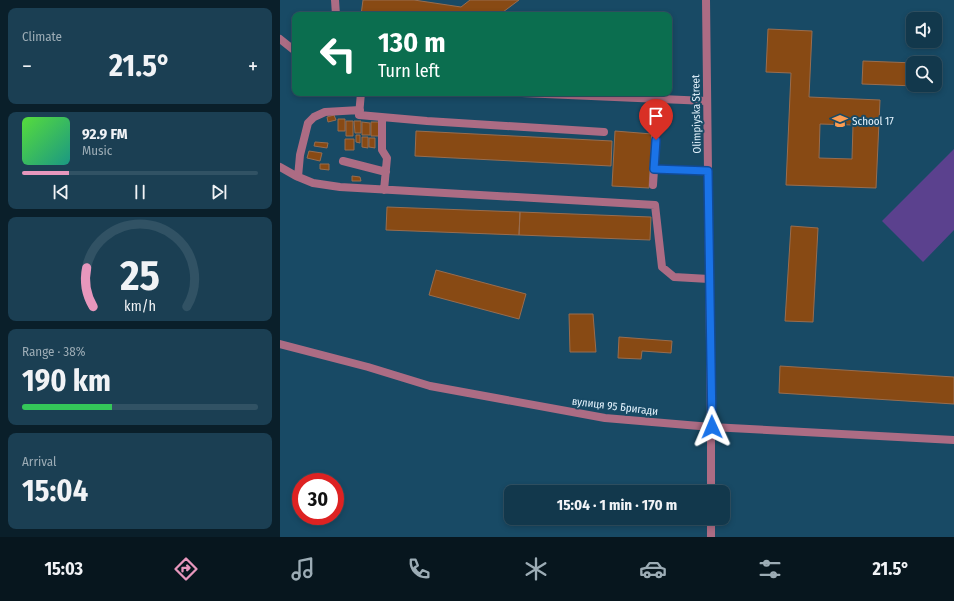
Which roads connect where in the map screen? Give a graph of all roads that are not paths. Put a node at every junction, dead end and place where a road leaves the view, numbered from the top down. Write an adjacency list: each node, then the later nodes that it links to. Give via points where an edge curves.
1 (335, 0): 3 (street)
2 (706, 0): 9 (street, Olimpiyska Street)
3 (336, 12)
4 (280, 39): 5 (street)
5 (292, 49)
6 (361, 96): 10 (street)
7 (581, 96): 8 (street)
8 (660, 100): 9 (street); 15 (street, via 654,124)
9 (707, 101): 16 (street, Olimpiyska Street)
10 (360, 110): 11 (street, via 359,115); 18 (street, via 325,112 308,123 300,155)
11 (382, 117): 12 (street); 17 (street, via 382,150 387,158)
12 (604, 132)
13 (343, 162): 17 (street)
14 (280, 167): 18 (street)
15 (654, 169): 16 (street); 19 (street)
16 (708, 171): 21 (street, Olimpiyska Street)
17 (386, 172): 20 (street)
18 (298, 177): 20 (street, via 313,184)
19 (653, 184)
20 (384, 190): 21 (street, via 655,205 662,267 674,277)
21 (710, 279): 23 (street, Olimpiyska Street)
22 (280, 344): 23 (street, вулиця 95 Бригади, via 430,386 605,418)
23 (712, 427): 24 (street, вулиця 95 Бригади); 25 (street, Olimpiyska Street)
24 (954, 440)
25 (711, 485)
26 (711, 525): 27 (street)
27 (711, 537)

